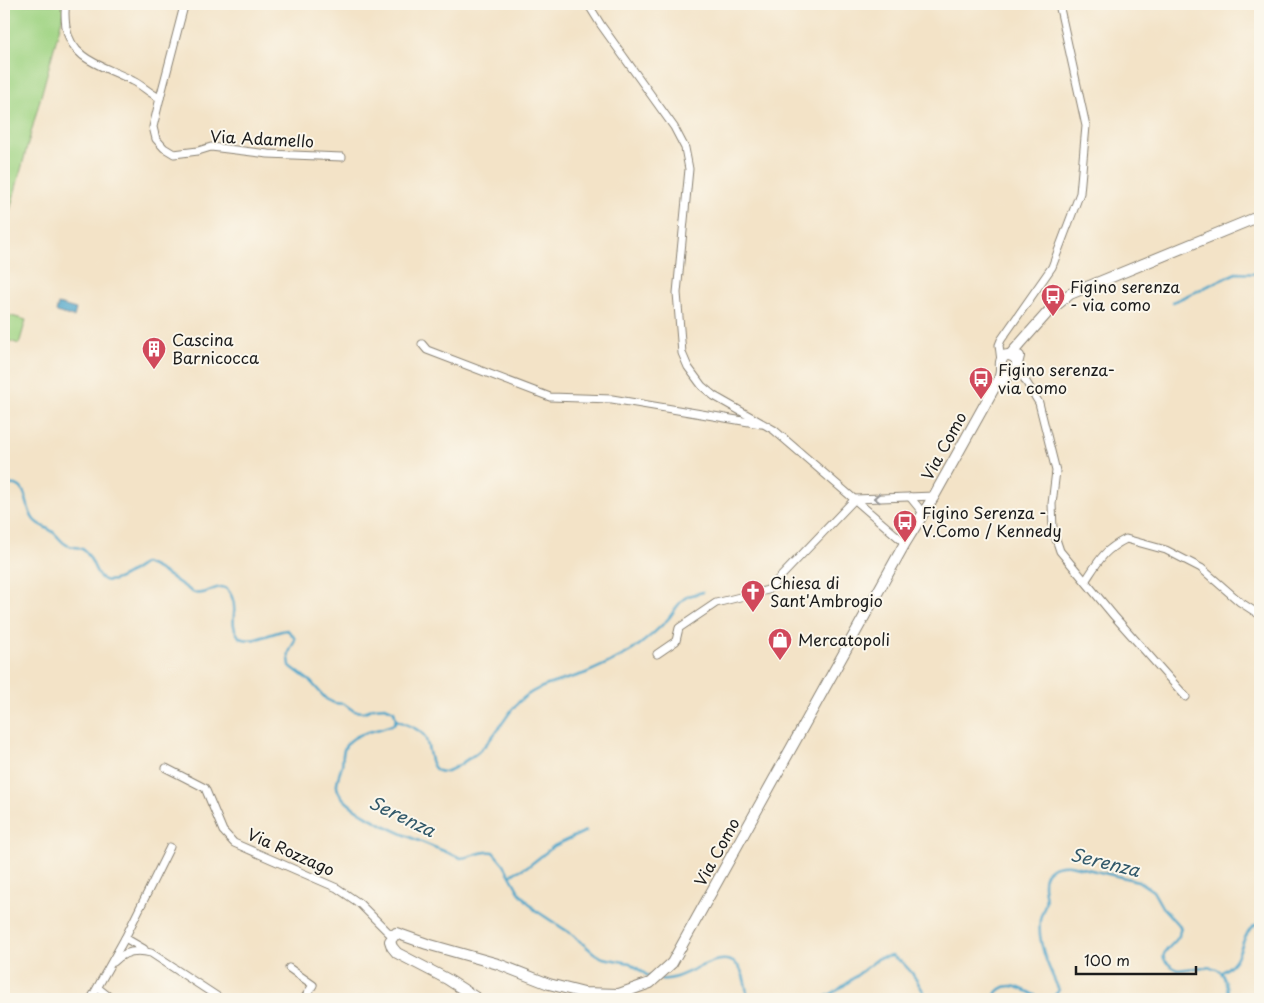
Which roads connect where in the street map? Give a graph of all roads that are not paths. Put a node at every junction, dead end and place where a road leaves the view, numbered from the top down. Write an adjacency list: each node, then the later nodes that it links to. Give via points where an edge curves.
1 (66, 4): 5 (street, via 64,13 72,46 84,57 135,81)
2 (588, 4): 10 (street, via 674,127 685,148 689,169 677,293 682,353 702,386)
3 (1059, 4): 9 (street, via 1086,126 1080,194 1052,267 1001,340 999,345)
4 (184, 6): 5 (street)
5 (160, 98): 6 (street, Via Adamello, via 153,127 156,139 174,154 210,147 268,154)
6 (342, 157)
7 (1260, 216): 9 (street, Via Como, via 1070,294 1036,324)
8 (422, 344): 10 (street, via 427,350 550,397 612,399)
9 (1010, 363): 11 (street, Via Como); 16 (street, via 1039,403 1056,471 1053,530 1060,551)
10 (766, 424): 13 (street)
11 (934, 496): 12 (street); 14 (street, Via Como)
12 (910, 497): 13 (street, one-way to 13); 14 (street)
13 (855, 499): 15 (street); 18 (street, via 768,590 716,603 679,628 676,640)
14 (923, 513): 15 (street, Via Como)
15 (905, 543): 22 (street, Via Como, via 672,963 650,982 619,994 584,993)
16 (1086, 580): 17 (street, via 1100,558 1112,546 1126,539 1166,550 1201,568); 19 (street)
17 (1260, 615)
18 (657, 654)
19 (1186, 697)
20 (166, 768): 22 (street, Via Rozzago, via 205,788 223,830 234,842 337,888 360,903 389,933)
21 (170, 847): 23 (street)
22 (394, 934): 32 (street, via 390,942 397,953)
23 (125, 938): 24 (street); 25 (street)
24 (151, 953): 25 (street, via 134,950); 30 (street)
25 (108, 968): 27 (street)
26 (289, 968): 31 (street, via 313,984)
27 (98, 988): 28 (street); 29 (street)
28 (91, 999)
29 (112, 999)
30 (221, 999)
31 (304, 999)
32 (478, 999)

